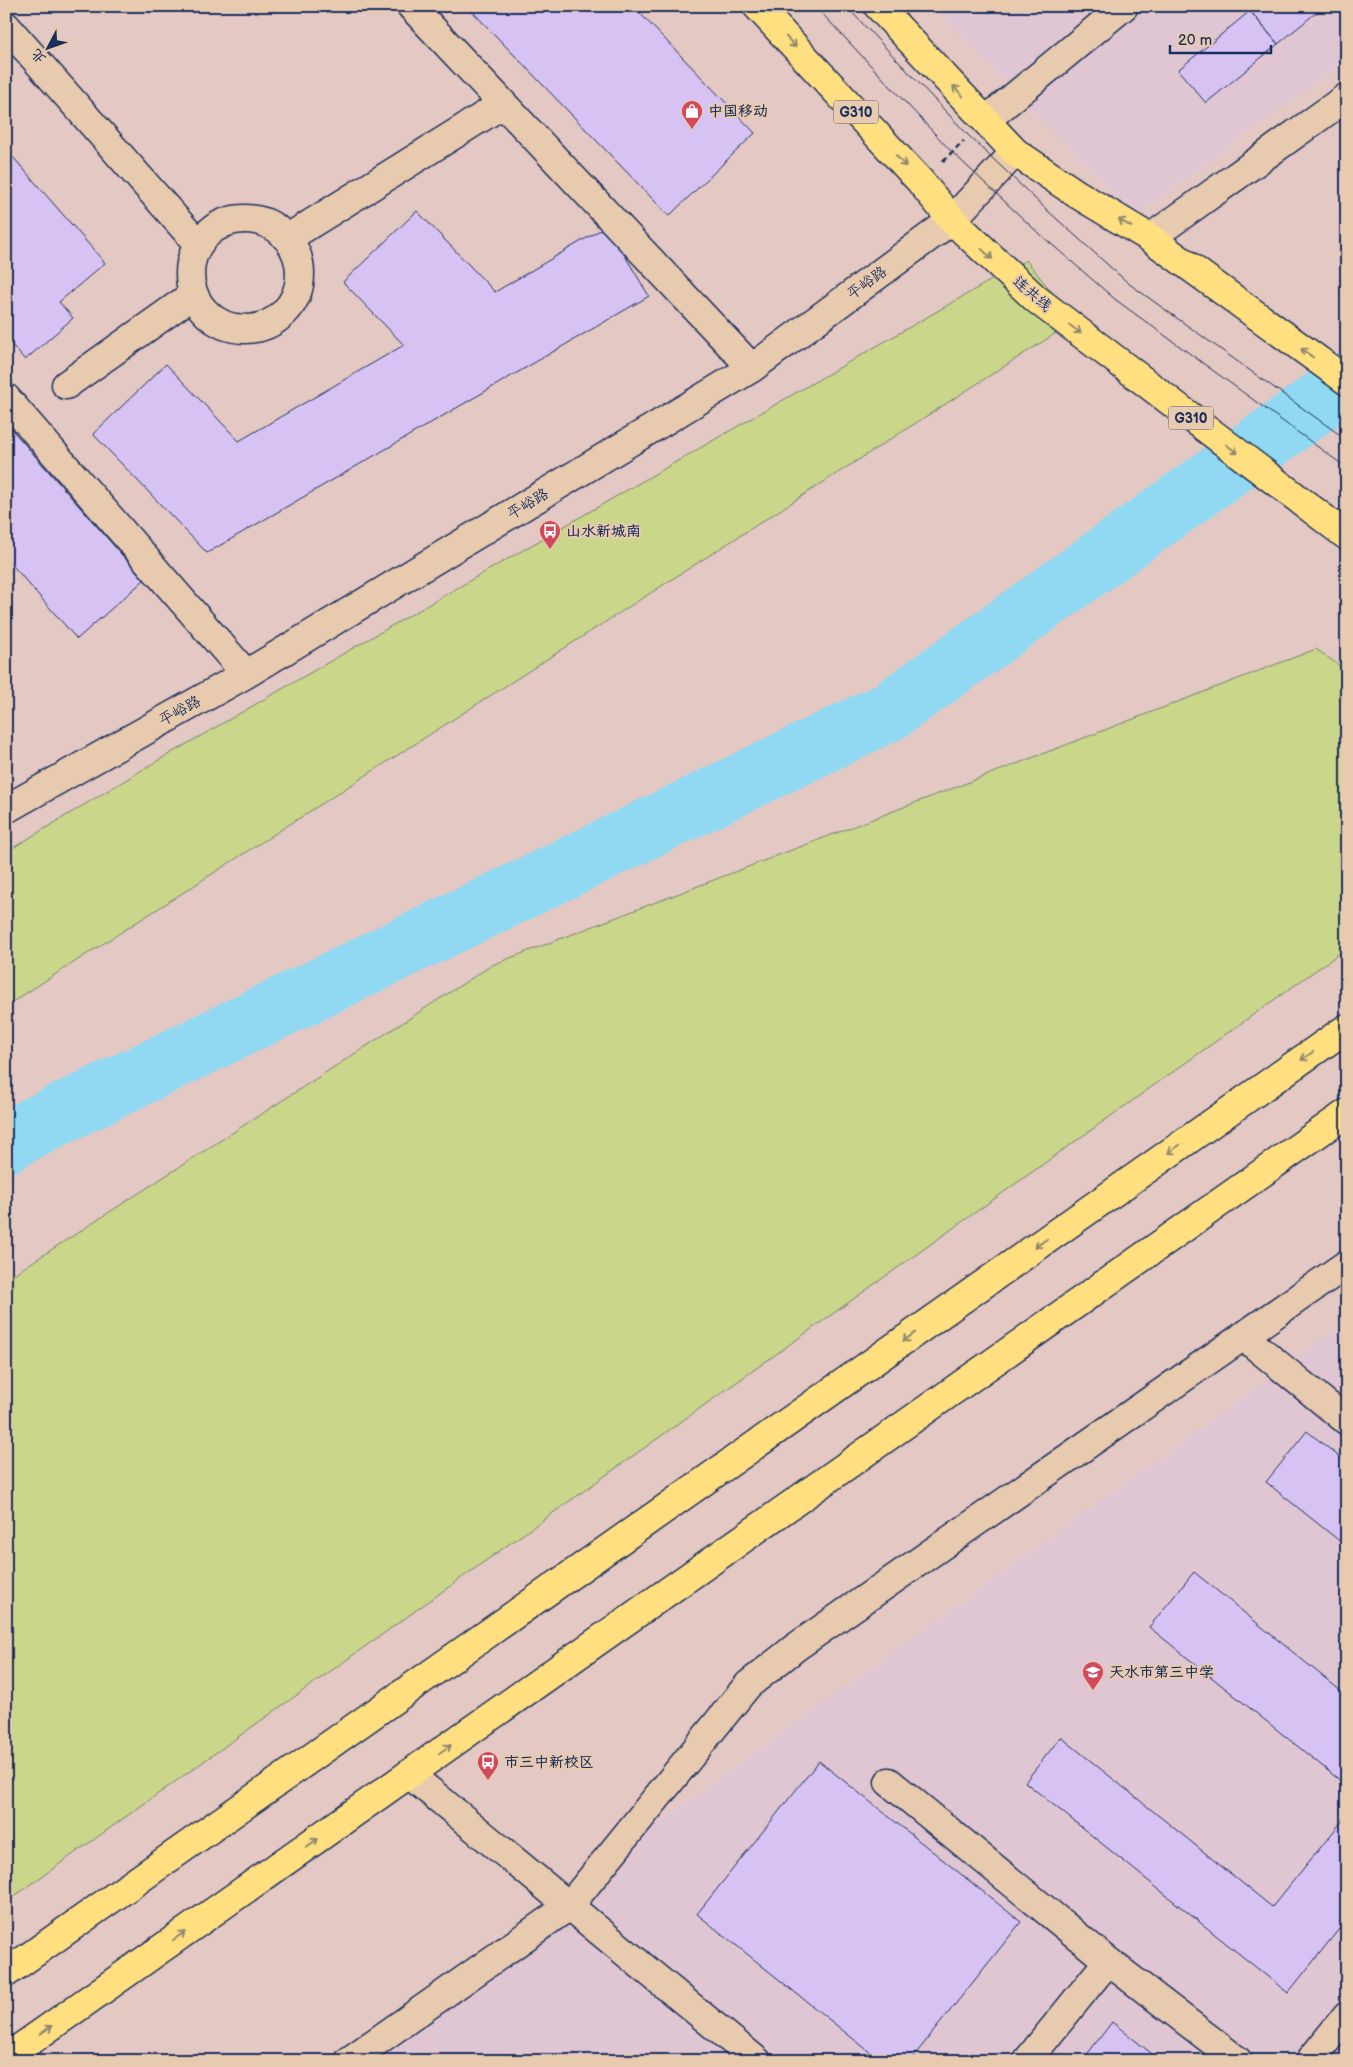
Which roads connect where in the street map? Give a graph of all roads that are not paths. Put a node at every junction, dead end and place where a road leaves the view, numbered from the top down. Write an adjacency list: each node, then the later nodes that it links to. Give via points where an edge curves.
1 (411, 6): 7 (street)
2 (758, 6): 10 (main road, 连共线 / G310, one-way to 10)
3 (878, 6): 8 (main road, one-way to 3)
4 (1124, 6): 8 (street)
5 (6, 26): 13 (street)
6 (1347, 97): 12 (street)
7 (503, 104): 11 (street); 15 (street)
8 (986, 120): 9 (main road)
9 (1015, 152): 10 (street, 平峪路); 12 (main road, one-way to 9)
10 (952, 220): 15 (street, 平峪路); 19 (main road, 连共线 / G310, one-way to 19, via 1036,300)
11 (288, 238): 13 (street, via 275,226 242,218 225,222); 14 (street, via 297,253 300,287 293,303 266,326 232,328 216,321)
12 (1150, 238): 16 (main road, one-way to 12)
13 (198, 244): 14 (street, via 191,260)
14 (194, 294): 17 (street)
15 (752, 368): 20 (street, 平峪路)
16 (1347, 382)
17 (66, 385)
18 (6, 398): 20 (street)
19 (1347, 536)
20 (246, 674): 21 (street, 平峪路)
21 (6, 809)
22 (1347, 1028): 31 (main road, one-way to 31)
23 (1347, 1113): 27 (main road, one-way to 23)
24 (1347, 1264): 25 (street)
25 (1243, 1336): 26 (street); 29 (street, via 796,1646 748,1685)
26 (1347, 1421)
27 (409, 1774): 29 (street); 33 (main road, one-way to 27)
28 (889, 1782): 30 (street)
29 (570, 1906): 34 (street); 35 (street)
30 (1108, 1960): 36 (street); 37 (street)
31 (6, 1973)
32 (1347, 2015): 38 (street)
33 (6, 2058)
34 (349, 2061)
35 (757, 2061)
36 (1027, 2061)
37 (1238, 2061)
38 (1310, 2061)

